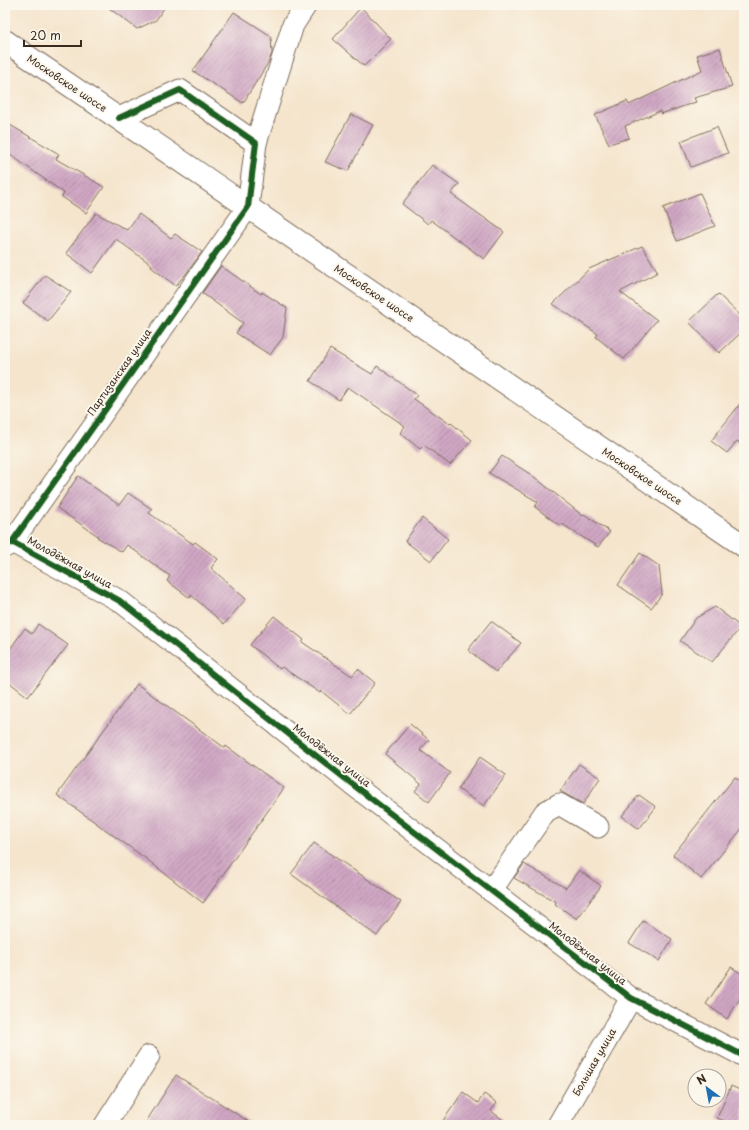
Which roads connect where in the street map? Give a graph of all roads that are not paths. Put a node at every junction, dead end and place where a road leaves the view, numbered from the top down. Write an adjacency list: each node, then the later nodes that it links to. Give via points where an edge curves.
1 (306, 5): 4 (street, via 293,25)
2 (5, 41): 3 (main road, Московское шоссе)
3 (118, 118): 4 (street, via 180,90); 5 (main road, Московское шоссе)
4 (256, 143): 5 (street)
5 (248, 207): 6 (street, Партизанская улица); 7 (main road, Московское шоссе)
6 (9, 544): 9 (street, Молодёжная улица, via 120,601)
7 (744, 546)
8 (598, 827): 9 (street, via 559,804 544,812)
9 (491, 890): 10 (street, Молодёжная улица)
10 (630, 998): 12 (street, Молодёжная улица); 14 (street, Большая улица)
11 (149, 1056): 13 (street)
12 (744, 1056)
13 (105, 1125)
14 (558, 1125)

